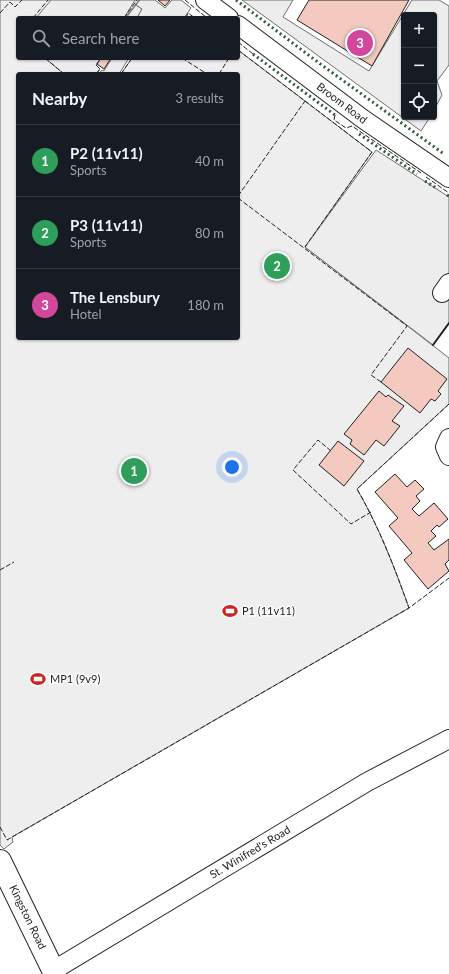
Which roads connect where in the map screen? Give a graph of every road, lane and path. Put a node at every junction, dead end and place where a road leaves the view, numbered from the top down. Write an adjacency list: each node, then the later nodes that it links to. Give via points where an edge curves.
1 (205, 0): 2 (street)
2 (226, 16)
3 (240, 26): 4 (street, Broom Road)
4 (449, 178)
5 (449, 438): 6 (street, via 445,446)
6 (449, 456)
7 (449, 738): 9 (street, St. Winifred's Road, via 367,782)
8 (0, 861): 9 (main road, Kingston Road)
9 (54, 972)

